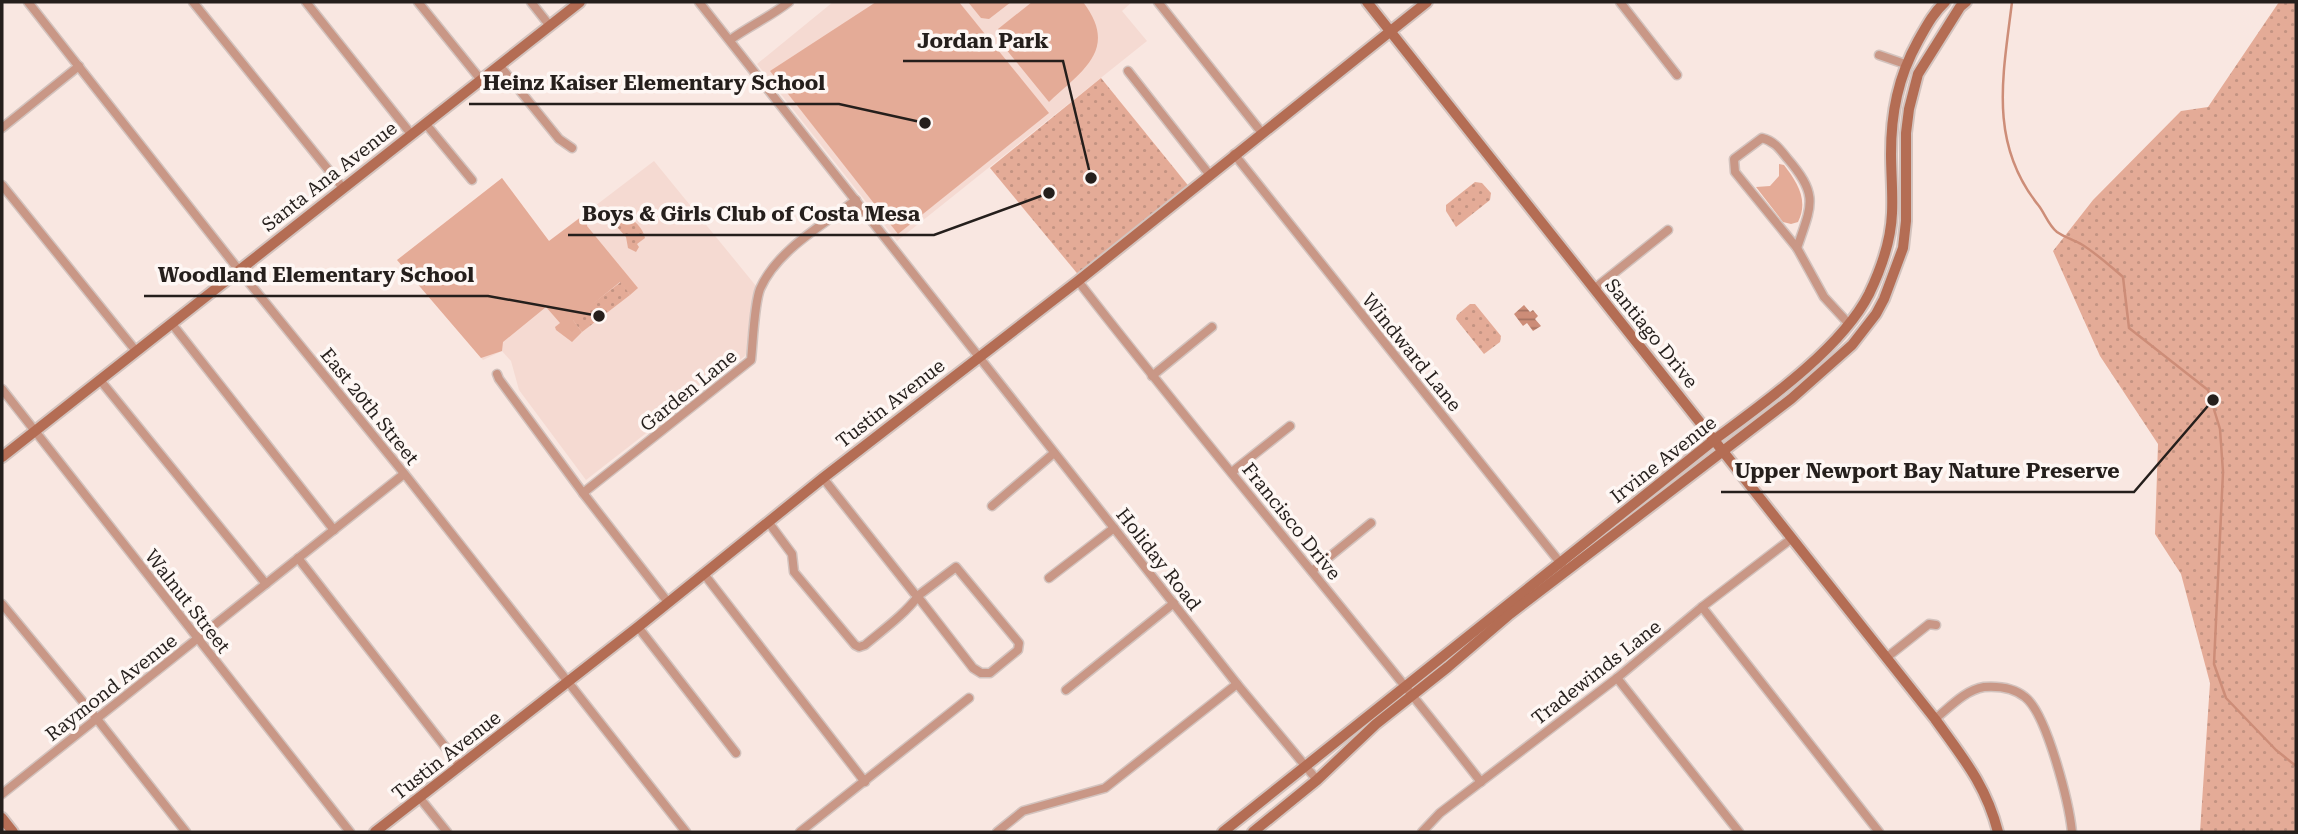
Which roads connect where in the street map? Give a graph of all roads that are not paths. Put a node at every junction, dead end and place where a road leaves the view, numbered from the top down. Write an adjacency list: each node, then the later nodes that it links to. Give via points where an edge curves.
1 (29, 2): 20 (street, East 20th Street)
2 (193, 2): 34 (street)
3 (306, 2): 28 (street)
4 (418, 2): 24 (street)
5 (531, 2): 15 (street)
6 (580, 2): 15 (street, Santa Ana Avenue)
7 (699, 2): 17 (street, Holiday Road)
8 (789, 2): 17 (street)
9 (1158, 2): 27 (street)
10 (1367, 2): 16 (street, Santiago Drive)
11 (1427, 2): 16 (street, Tustin Avenue)
12 (1620, 2): 23 (street)
13 (1945, 2): 19 (street, Irvine Avenue, via 1934,12)
14 (1966, 2): 49 (street, Irvine Avenue, via 1918,74 1906,133 1906,220 1890,286 1861,335)
15 (550, 26): 21 (street, Santa Ana Avenue)
16 (1391, 32): 27 (street, Tustin Avenue); 40 (street, Santiago Drive)
17 (730, 40): 35 (street, Holiday Road)
18 (1879, 55): 19 (street)
19 (1905, 64): 42 (street, Irvine Avenue, via 1892,124 1889,240 1870,292)
20 (79, 66): 26 (street); 38 (street, East 20th Street)
21 (499, 66): 24 (street, Santa Ana Avenue); 29 (street, via 559,139)
22 (1128, 71): 31 (street)
23 (1677, 75)
24 (481, 80): 25 (street, Santa Ana Avenue)
25 (425, 123): 28 (street, Santa Ana Avenue); 32 (street)
26 (2, 128)
27 (1262, 133): 30 (street, Tustin Avenue)
28 (411, 134): 34 (street, Santa Ana Avenue)
29 (572, 148)
30 (1234, 154): 31 (street, Tustin Avenue); 68 (street, Windward Lane)
31 (1209, 174): 39 (street, Tustin Avenue)
32 (472, 180)
33 (2, 185): 44 (street)
34 (343, 188): 38 (street, Santa Ana Avenue)
35 (856, 200): 45 (street, Holiday Road); 60 (street, Garden Lane, via 771,270 759,292 751,360)
36 (1668, 230): 40 (street)
37 (1797, 248): 37 (street, via 1811,204 1810,190 1772,140 1762,138 1734,159 1735,172); 42 (street, via 1824,297)
38 (238, 269): 41 (street, Santa Ana Avenue); 58 (street, East 20th Street)
39 (1078, 281): 45 (street, Tustin Avenue); 47 (street, Francisco Drive)
40 (1594, 289): 53 (street, Santiago Drive)
41 (172, 324): 44 (street, Santa Ana Avenue); 65 (street)
42 (1850, 324): 49 (street, via 1846,343 1817,369); 53 (street, Irvine Avenue, via 1785,386)
43 (1212, 327): 47 (street)
44 (135, 351): 48 (street, Santa Ana Avenue)
45 (978, 357): 55 (street, Holiday Road); 59 (street, Tustin Avenue)
46 (497, 374): 60 (street)
47 (1152, 376): 57 (street, Francisco Drive)
48 (100, 380): 52 (street, Santa Ana Avenue); 72 (street)
49 (1810, 384): 54 (street, Irvine Avenue)
50 (2, 389): 52 (street, Walnut Street)
51 (1290, 426): 57 (street)
52 (35, 431): 56 (street, Santa Ana Avenue); 80 (street, Walnut Street)
53 (1714, 440): 54 (street, Santiago Drive); 68 (street, Irvine Avenue)
54 (1723, 451): 66 (street, Santiago Drive); 68 (street, Irvine Avenue)
55 (1055, 453): 61 (street); 64 (street, Holiday Road)
56 (2, 457)
57 (1232, 472): 69 (street, Francisco Drive)
58 (404, 474): 65 (street, Raymond Avenue); 83 (street, East 20th Street)
59 (822, 478): 62 (street, Tustin Avenue); 73 (street)
60 (583, 493): 74 (street)
61 (992, 506)
62 (769, 523): 70 (street, Tustin Avenue); 73 (street, via 792,554 794,572 859,647 909,609)
63 (1371, 523): 69 (street)
64 (1114, 527): 71 (street); 75 (street, Holiday Road)
65 (334, 530): 67 (street, Raymond Avenue)
66 (1791, 539): 77 (street, Tradewinds Lane); 81 (street, Santiago Drive)
67 (298, 558): 72 (street, Raymond Avenue); 91 (street)
68 (1563, 567): 86 (street, Irvine Avenue)
69 (1312, 571): 86 (street, Francisco Drive)
70 (704, 575): 74 (street, Tustin Avenue); 94 (street)
71 (1049, 579)
72 (266, 584): 80 (street, Raymond Avenue)
73 (916, 595): 73 (street, via 981,673 990,673 1018,650 1020,643 959,568)
74 (667, 601): 79 (street, Tustin Avenue)
75 (1174, 603): 84 (street, Holiday Road); 85 (street)
76 (2, 604): 88 (street)
77 (1702, 607): 82 (street, Tradewinds Lane); 111 (street)
78 (1936, 625): 81 (street, via 1929,624)
79 (638, 627): 83 (street, Tustin Avenue); 90 (street)
80 (198, 639): 88 (street, Raymond Avenue); 101 (street, Walnut Street)
81 (1886, 658): 89 (street, Santiago Drive)
82 (1617, 677): 95 (street, Tradewinds Lane); 110 (street)
83 (568, 681): 91 (street, Tustin Avenue); 104 (street, East 20th Street)
84 (1237, 684): 92 (street, Holiday Road); 106 (street, via 1105,788 1023,811)
85 (1066, 690)
86 (1409, 691): 92 (street, Irvine Avenue); 93 (street, Irvine Avenue); 95 (street, Francisco Drive)
87 (969, 698): 94 (street)
88 (97, 719): 96 (street, Raymond Avenue); 100 (street)
89 (1935, 719): 112 (street, Santiago Drive, via 1977,776); 113 (street, via 1983,687 2003,688 2026,698 2036,709 2055,759)
90 (736, 753)
91 (460, 766): 97 (street, Tustin Avenue)
92 (1306, 766): 93 (street, Holiday Road); 107 (street, Irvine Avenue)
93 (1317, 780): 108 (street, Irvine Avenue)
94 (865, 782): 105 (street)
95 (1481, 782): 109 (street, Tradewinds Lane)
96 (2, 794)
97 (419, 797): 102 (street, Tustin Avenue); 103 (street)
98 (2, 818): 99 (street)
99 (13, 832)
100 (186, 832)
101 (350, 832)
102 (375, 832)
103 (447, 832)
104 (686, 832)
105 (800, 832)
106 (997, 832)
107 (1223, 832)
108 (1253, 832)
109 (1422, 832)
110 (1739, 832)
111 (1879, 832)
112 (1998, 832)
113 (2072, 832)

